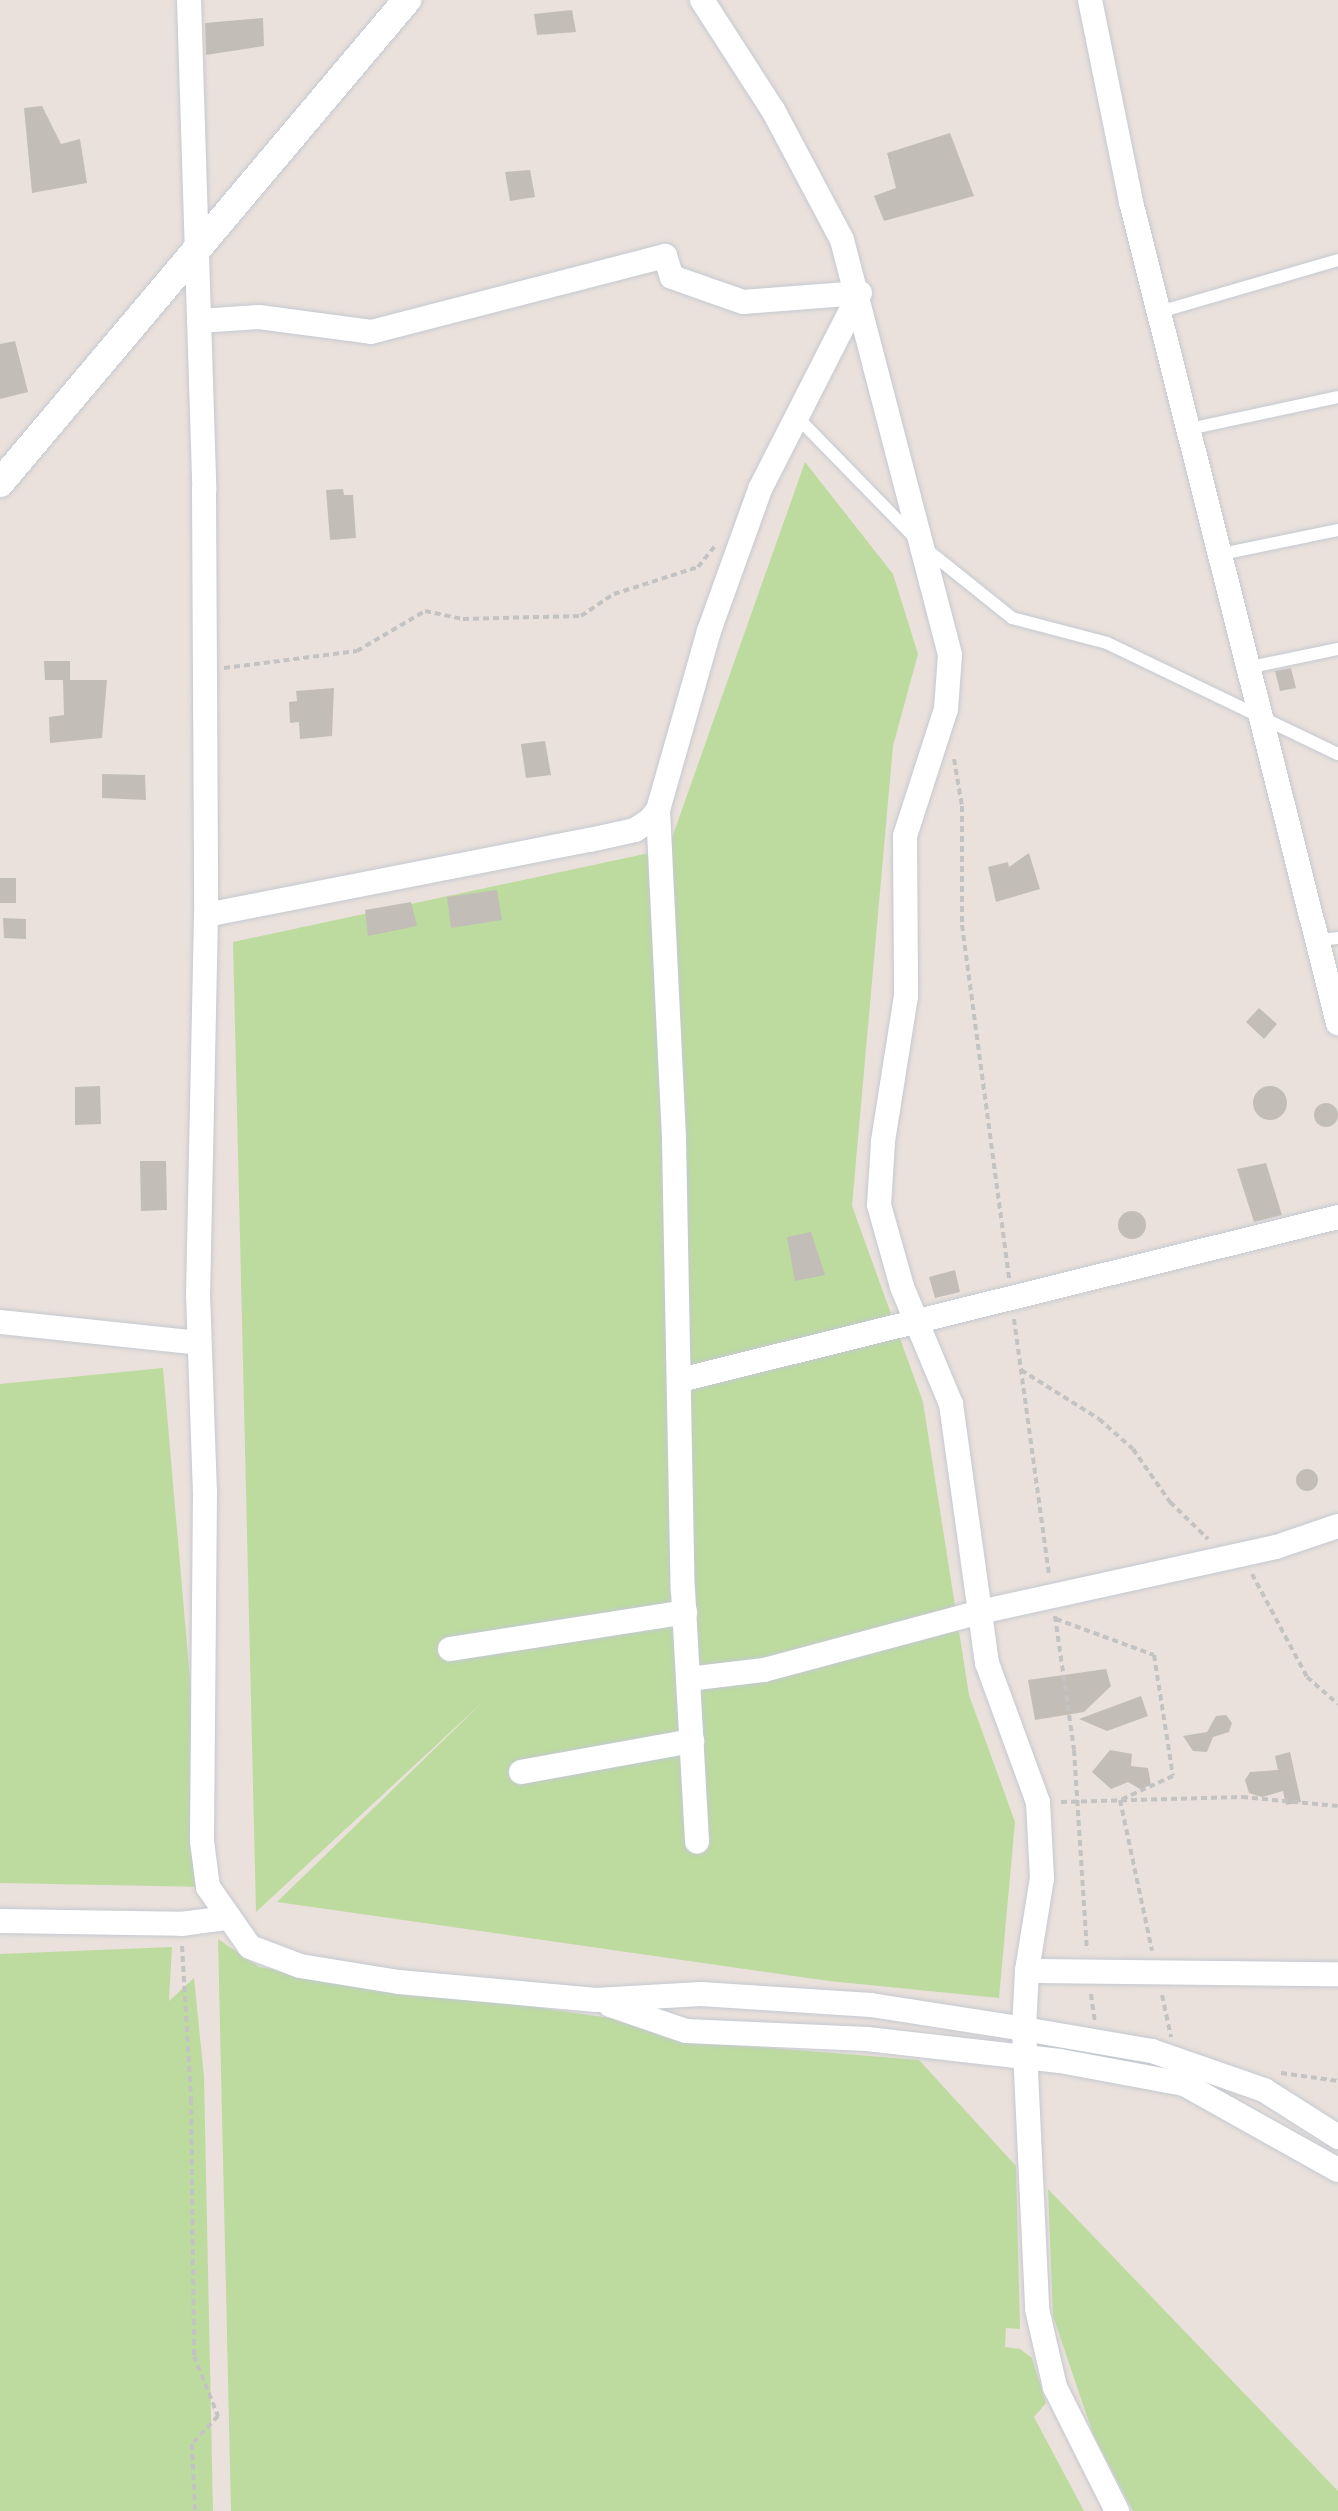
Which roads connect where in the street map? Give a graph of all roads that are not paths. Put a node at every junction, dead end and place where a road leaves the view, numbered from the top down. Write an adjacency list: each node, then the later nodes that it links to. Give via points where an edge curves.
1 (189, 0): 5 (street)
2 (407, 0): 5 (street)
3 (702, 0): 7 (street, via 818,190)
4 (1090, 0): 8 (street)
5 (197, 252): 9 (street); 13 (street)
6 (1338, 260): 8 (lane)
7 (860, 293): 9 (street, via 743,302 672,277 665,256 371,332 259,317); 11 (street); 15 (street)
8 (1159, 312): 12 (street)
9 (199, 321): 22 (street)
10 (1338, 397): 12 (lane)
11 (797, 417): 15 (lane); 21 (street, via 760,489 709,631)
12 (1189, 429): 16 (street)
13 (0, 483)
14 (1338, 530): 16 (lane)
15 (925, 548): 19 (lane, via 1012,618 1107,643); 27 (street, via 950,655 946,709 905,836 906,996 883,1142 879,1205)
16 (1222, 554): 18 (street)
17 (1338, 649): 18 (lane)
18 (1251, 667): 19 (street)
19 (1265, 721): 20 (lane); 23 (street)
20 (1338, 754)
21 (658, 810): 22 (street, via 635,830); 29 (street)
22 (206, 915): 28 (street)
23 (1328, 939): 24 (street)
24 (1338, 1023)
25 (1338, 1217): 27 (street)
26 (0, 1322): 28 (street)
27 (917, 1325): 29 (street); 32 (street, via 951,1404)
28 (199, 1343): 38 (street, via 205,1492 202,1841 208,1887)
29 (680, 1380): 31 (street)
30 (1338, 1526): 32 (street, via 1054,1608)
31 (685, 1612): 33 (street); 34 (street)
32 (980, 1612): 34 (street, via 764,1670); 40 (street, via 987,1663 1038,1802 1042,1878)
33 (450, 1649)
34 (688, 1679): 35 (street)
35 (692, 1741): 36 (street); 37 (street)
36 (521, 1772)
37 (697, 1842)
38 (226, 1918): 39 (street, via 181,1924); 42 (street, via 250,1947 300,1966 399,1982)
39 (0, 1921)
40 (1027, 1971): 41 (street); 43 (street)
41 (1338, 1974)
42 (596, 2000): 43 (street, via 701,1994 871,2005); 44 (street, via 686,2031 867,2039)
43 (1024, 2029): 44 (street); 45 (street, via 1176,2059 1264,2090)
44 (1026, 2058): 46 (street, via 1184,2084); 47 (street, via 1037,2309 1055,2387)
45 (1338, 2137)
46 (1338, 2170)
47 (1117, 2511)

